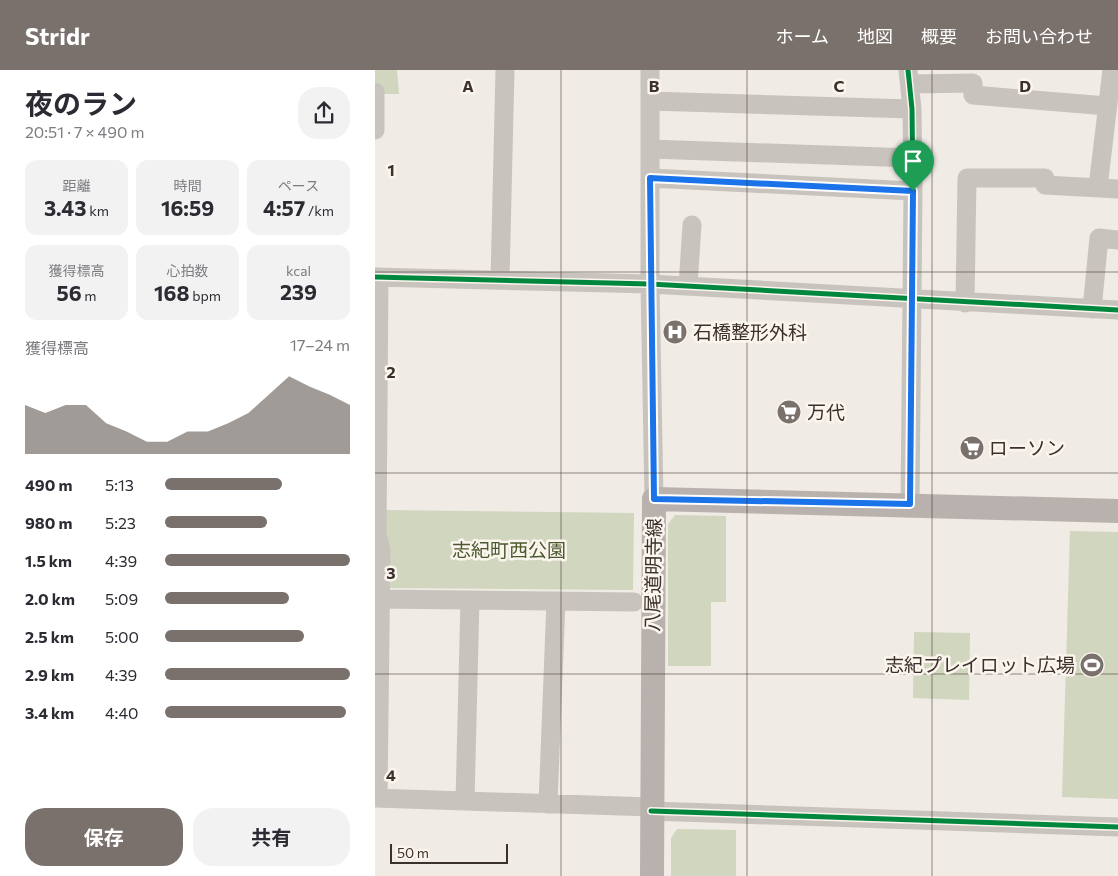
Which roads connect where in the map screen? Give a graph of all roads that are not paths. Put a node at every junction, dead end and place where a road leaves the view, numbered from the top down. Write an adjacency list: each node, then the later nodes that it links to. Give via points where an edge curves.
1 (505, 70): 19 (street)
2 (650, 70): 6 (street)
3 (1111, 70): 7 (street)
4 (909, 77): 7 (street, via 973,84 973,95); 8 (street)
5 (375, 92): 9 (street)
6 (650, 101): 8 (street); 10 (street)
7 (1107, 106): 13 (street)
8 (912, 109): 11 (street)
9 (375, 130)
10 (650, 149): 11 (street); 12 (street)
11 (913, 158): 15 (street)
12 (650, 178): 15 (street); 20 (street)
13 (1098, 186): 14 (street); 23 (street, via 1045,185 1045,178 967,178)
14 (1118, 189)
15 (913, 191): 22 (street)
16 (692, 225): 21 (street)
17 (1118, 240): 24 (street, via 1099,238)
18 (377, 277): 19 (street); 26 (street)
19 (500, 280): 20 (street)
20 (650, 284): 21 (street); 28 (street)
21 (688, 286): 22 (street)
22 (913, 300): 23 (street); 29 (street)
23 (965, 303): 24 (street)
24 (1092, 309): 25 (street)
25 (1118, 310)
26 (377, 365): 27 (street)
27 (376, 451): 31 (street)
28 (654, 499): 29 (main road, 八尾道明寺線); 39 (main road, 八尾道明寺線)
29 (910, 504): 30 (main road, 八尾道明寺線)
30 (1118, 510)
31 (376, 536): 32 (street, via 381,550)
32 (380, 599): 33 (street); 36 (street)
33 (470, 600): 34 (street); 37 (street)
34 (556, 601): 35 (street); 38 (street)
35 (634, 602)
36 (377, 798): 37 (street)
37 (465, 801): 38 (street)
38 (548, 804): 39 (street)
39 (651, 809): 40 (street); 41 (main road, 八尾道明寺線)
40 (1118, 827)
41 (652, 876)

